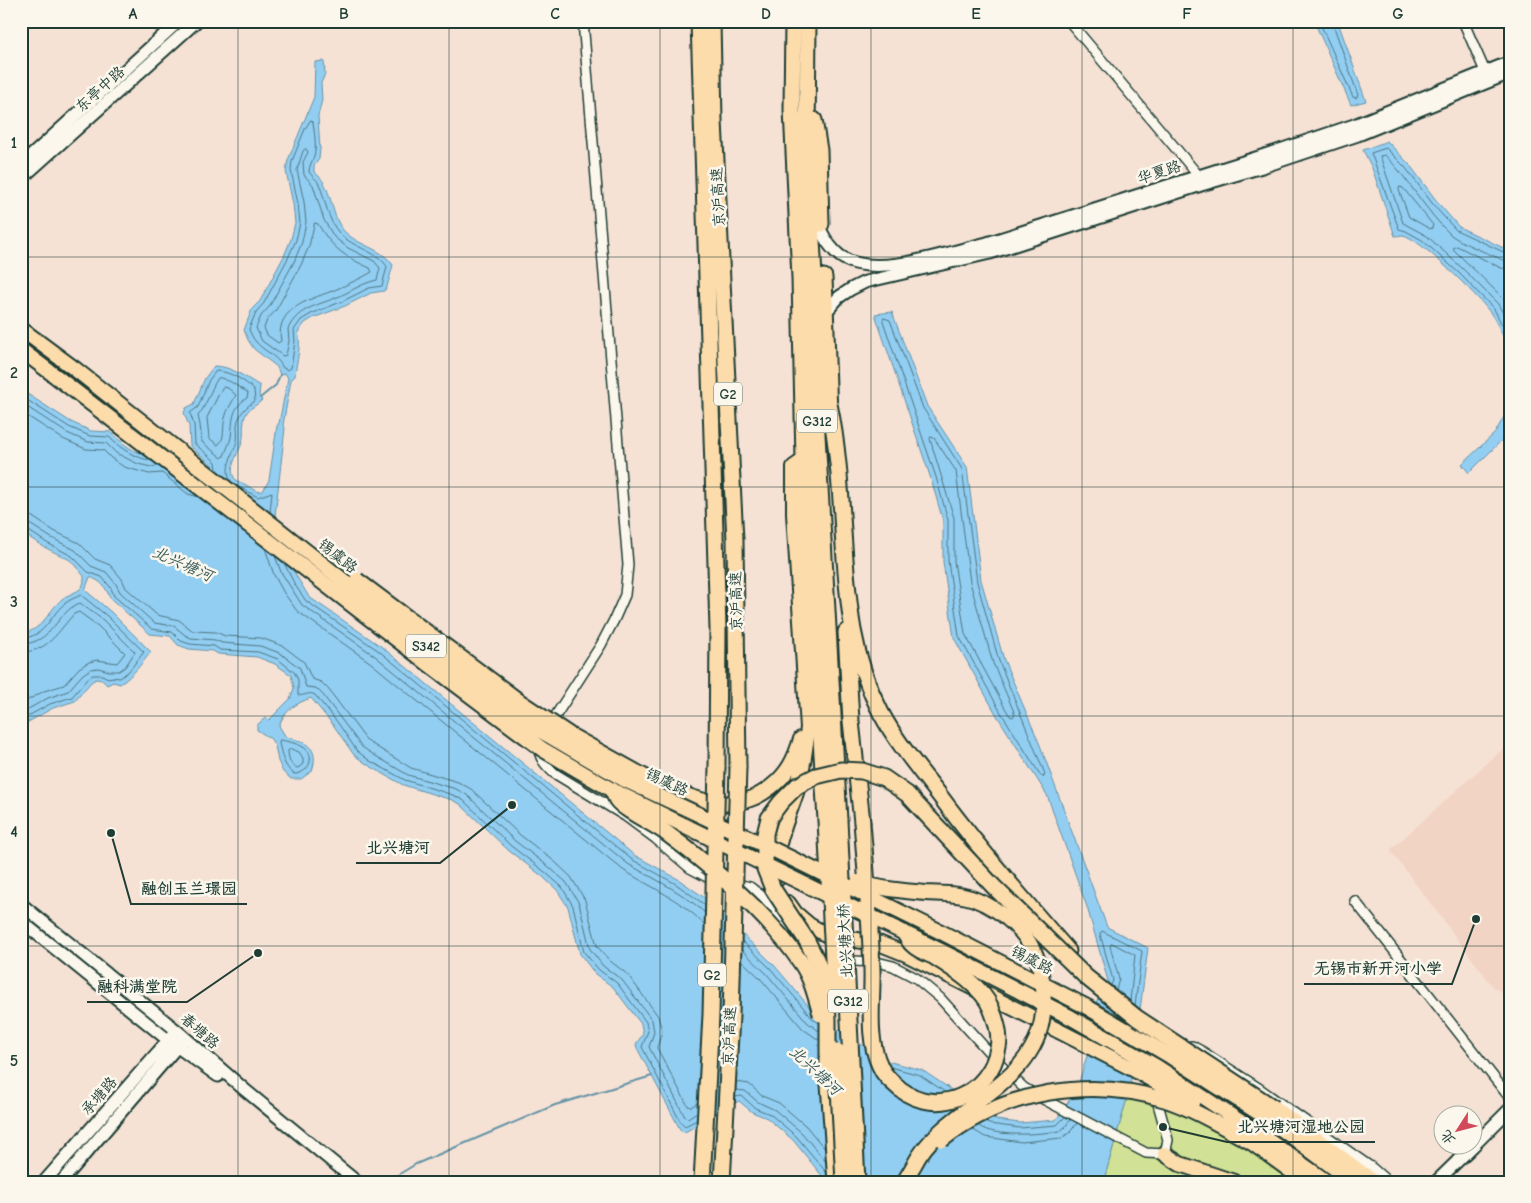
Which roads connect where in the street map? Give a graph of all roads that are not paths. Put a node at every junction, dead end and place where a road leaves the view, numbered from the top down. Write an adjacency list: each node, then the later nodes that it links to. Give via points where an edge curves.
1 (180, 21): 14 (street, 东亭中路)
2 (198, 21): 15 (street, 东亭中路)
3 (583, 21): 42 (street, via 628,565 625,595 614,620 538,742 538,753 554,773 625,816 690,868 707,877 750,887 763,897 802,950 828,960 877,962 916,978 940,998 1024,1088 1146,1152)
4 (698, 21): 49 (highway, 京沪高速 / G2, bridge, via 718,629 711,1015)
5 (712, 21): 50 (highway, 京沪高速 / G2, bridge, via 735,540 738,767 731,1016)
6 (793, 21): 22 (highway, G312, via 792,110)
7 (808, 21): 13 (highway, G312)
8 (1069, 21): 16 (street)
9 (1463, 21): 12 (street)
10 (1510, 62): 12 (street, 华夏路)
11 (1510, 73): 12 (street, 华夏路)
12 (1487, 77): 16 (street, 华夏路, via 1358,135 1262,167)
13 (808, 82): 17 (highway, via 819,150); 24 (highway, G312, via 807,145)
14 (21, 165)
15 (21, 179)
16 (1200, 180): 17 (street, 华夏路, via 987,243 903,263 873,266 856,263 840,256); 18 (street, 华夏路, via 990,253 865,282 839,297)
17 (821, 231): 18 (highway)
18 (826, 313): 21 (highway)
19 (21, 329): 23 (main road, 锡虞路 / S342, bridge)
20 (21, 350): 27 (main road, 锡虞路 / S342, bridge, via 483,706 542,748)
21 (829, 404): 24 (highway, via 831,525); 25 (highway)
22 (804, 460): 26 (main road, via 794,467 794,514); 28 (highway, G312)
23 (256, 512): 26 (main road, bridge, via 395,607 570,735 689,797 708,802 739,803 764,793 793,763); 29 (main road, 锡虞路 / S342, bridge, via 529,724 625,780)
24 (823, 536): 28 (highway, G312)
25 (845, 544): 33 (highway, bridge, via 851,721 866,873 872,1036 880,1067 904,1092 937,1102 957,1099 985,1079 994,1063 999,1046 991,1006 973,984 912,945); 34 (highway, via 853,631 865,676 881,713 973,841)
26 (806, 719): 41 (main road, bridge, via 805,760 776,860 777,879 783,896 795,912 809,925 827,934 881,944 906,954 1059,1031)
27 (612, 790): 33 (main road, 锡虞路, bridge); 36 (highway, bridge, via 618,802 663,830 707,865 787,945 814,988)
28 (832, 820): 52 (highway, 北兴塘大桥 / G312, bridge); 53 (highway, 北兴塘大桥 / G312, bridge)
29 (812, 869): 39 (main road, 锡虞路, bridge, via 1087,1007); 44 (main road, bridge, via 885,889 972,898 994,908 1010,921 1036,956 1045,996 1039,1035 1030,1053 1002,1083 937,1134)
30 (1355, 901): 37 (street)
31 (21, 904): 35 (street, 春塘路)
32 (21, 920): 35 (street, 春塘路)
33 (904, 933): 41 (main road, 锡虞路, bridge, via 1078,1021 1157,1067)
34 (1100, 988): 36 (highway, bridge, via 1044,937 907,794 884,778 862,771 841,770 816,776 797,786 770,818 764,834 765,868 773,889 807,941 826,988); 39 (highway, bridge)
35 (176, 1039): 45 (street, 承塘路); 46 (street, 承塘路); 47 (street, 春塘路); 48 (street, 春塘路)
36 (828, 1070): 51 (highway)
37 (1510, 1098)
38 (1510, 1109): 40 (street)
39 (1270, 1113): 58 (main road, 锡虞路); 59 (highway)
40 (1484, 1134)
41 (1254, 1137): 44 (main road, bridge, via 1167,1101 1122,1090 1095,1088 1062,1091 1010,1103 948,1135); 56 (main road); 57 (main road, 锡虞路)
42 (1165, 1154): 55 (main road, via 1180,1164); 60 (street, via 1168,1140 1156,1087 1167,1064 1183,1047 1192,1046 1279,1102)
43 (1462, 1156): 61 (street)
44 (914, 1165): 54 (main road)
45 (44, 1182)
46 (61, 1182)
47 (351, 1182)
48 (358, 1182)
49 (702, 1182)
50 (722, 1182)
51 (836, 1182)
52 (844, 1182)
53 (857, 1182)
54 (904, 1182)
55 (1234, 1182)
56 (1306, 1182)
57 (1327, 1182)
58 (1353, 1182)
59 (1373, 1182)
60 (1388, 1182)
61 (1436, 1182)

